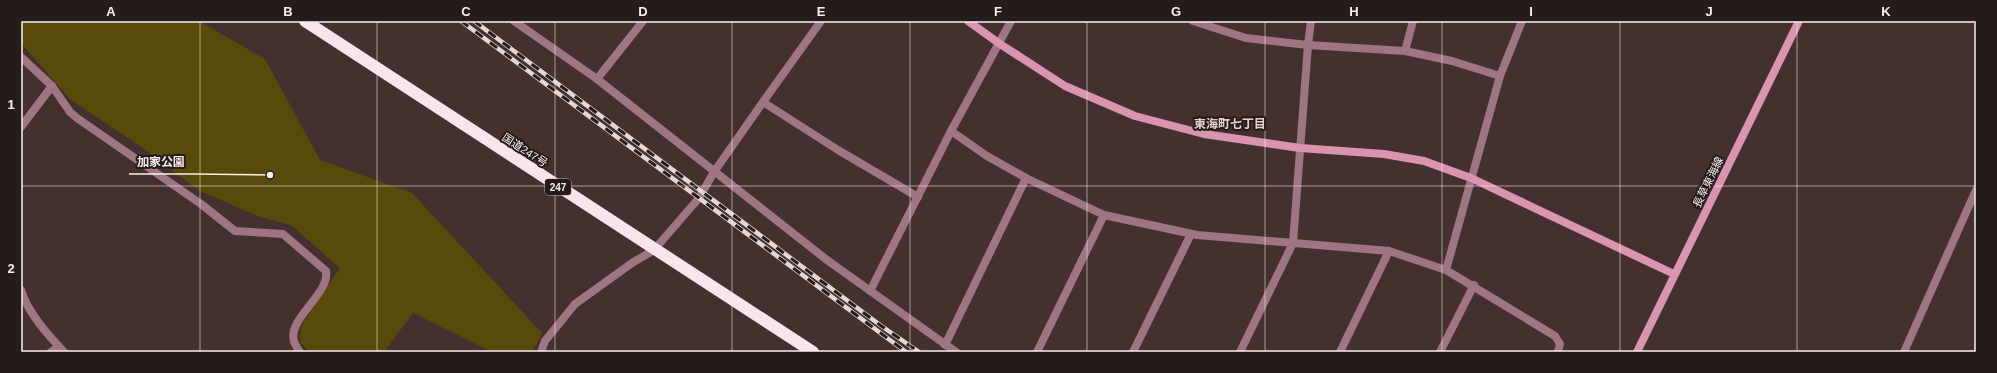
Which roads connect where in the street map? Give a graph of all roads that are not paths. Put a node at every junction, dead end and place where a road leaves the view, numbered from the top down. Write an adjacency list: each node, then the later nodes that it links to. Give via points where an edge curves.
1 (305, 21): 31 (highway, 国道247号 / 247)
2 (514, 21): 17 (street)
3 (643, 21): 17 (street)
4 (821, 21): 19 (street)
5 (968, 21): 12 (street)
6 (1011, 21): 12 (street)
7 (1193, 21): 13 (street, via 1246,38)
8 (1311, 21): 13 (street)
9 (1413, 21): 14 (street)
10 (1522, 21): 16 (street)
11 (1799, 21): 34 (street, 長草東海線)
12 (1000, 44): 21 (street); 22 (street, via 1065,86 1135,116 1204,134)
13 (1308, 45): 14 (street); 22 (street)
14 (1405, 51): 16 (street, via 1452,61)
15 (21, 57): 18 (street)
16 (1500, 76): 25 (street)
17 (597, 79): 23 (street)
18 (52, 86): 20 (street); 41 (street, via 77,118 201,204 235,231 283,234 326,271 327,277 323,286 295,327 293,341)
19 (762, 102): 23 (street); 27 (street)
20 (21, 127)
21 (951, 131): 24 (street, via 987,156); 27 (street)
22 (1300, 148): 25 (street, via 1384,154 1424,161); 30 (street)
23 (714, 172): 31 (street, via 699,198); 37 (street)
24 (1026, 178): 28 (street); 38 (street)
25 (1471, 178): 33 (street); 34 (street)
26 (1976, 190): 52 (street)
27 (918, 197): 37 (street)
28 (1104, 215): 29 (street); 45 (street)
29 (1191, 234): 30 (street); 46 (street)
30 (1293, 243): 32 (street); 47 (street)
31 (654, 250): 42 (street, via 575,304 545,341); 43 (highway, 国道247号 / 247)
32 (1389, 251): 33 (street); 48 (street)
33 (1446, 270): 35 (street)
34 (1674, 274): 51 (street, 長草東海線)
35 (1474, 285): 49 (street); 50 (street, via 1555,336 1560,344)
36 (21, 290): 39 (street, via 35,317)
37 (870, 291): 38 (street)
38 (945, 345): 44 (street)
39 (61, 349): 40 (street)
40 (51, 352)
41 (300, 352)
42 (541, 352)
43 (813, 352)
44 (956, 352)
45 (1037, 352)
46 (1133, 352)
47 (1240, 352)
48 (1340, 352)
49 (1440, 352)
50 (1558, 352)
51 (1637, 352)
52 (1904, 352)

